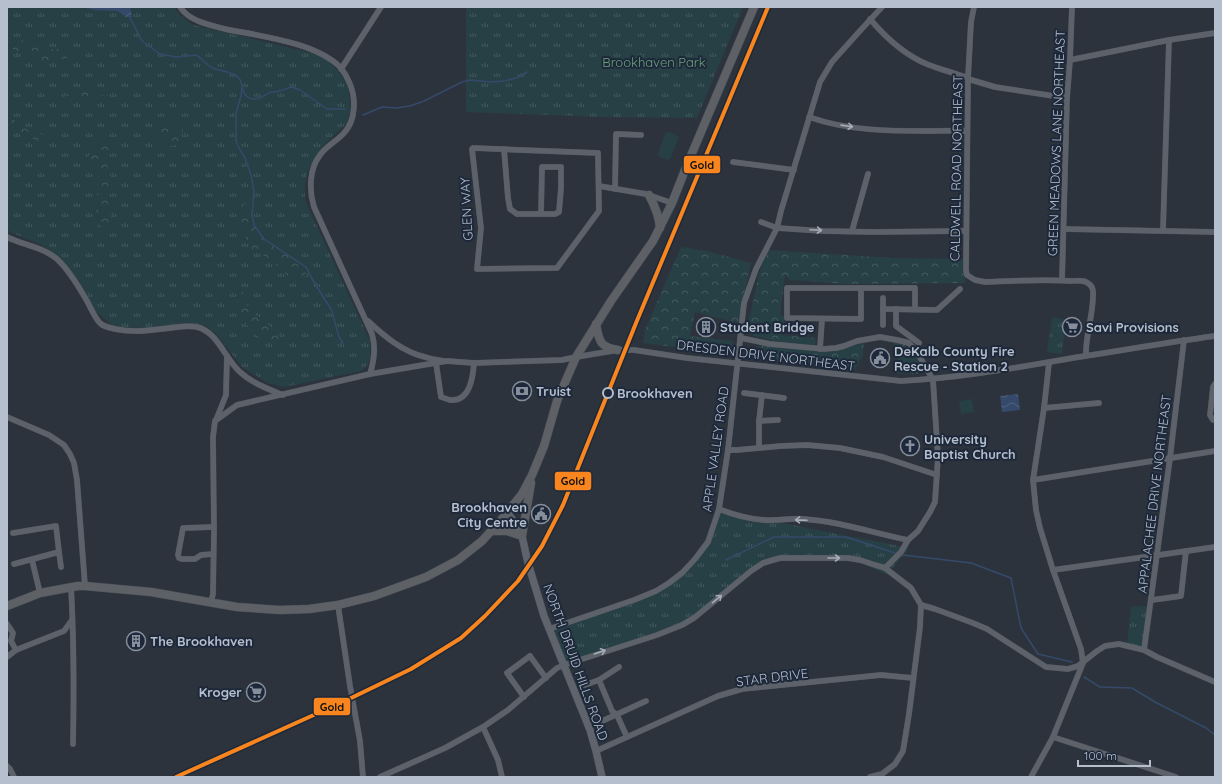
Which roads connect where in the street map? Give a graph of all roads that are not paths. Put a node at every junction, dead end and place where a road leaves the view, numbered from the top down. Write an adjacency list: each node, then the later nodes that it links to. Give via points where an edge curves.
1 (180, 7): 11 (street, via 188,16 199,22 309,48 324,55)
2 (381, 7): 11 (street)
3 (754, 7): 24 (highway)
4 (882, 7): 7 (street, APPLE VALLEY ROAD)
5 (974, 7): 12 (street, CALDWELL ROAD NORTHEAST)
6 (1072, 7): 10 (street, GREEN MEADOWS LANE NORTHEAST)
7 (870, 19): 12 (street, via 882,33 913,56 929,65); 14 (street, APPLE VALLEY ROAD, via 824,73)
8 (1215, 33): 9 (street)
9 (1169, 40): 10 (street); 30 (street)
10 (1070, 60): 13 (street, GREEN MEADOWS LANE NORTHEAST)
11 (341, 69): 42 (street, via 350,84 354,104 353,115 344,133 320,155 315,165 311,197)
12 (968, 78): 13 (street, via 995,87); 15 (street, CALDWELL ROAD NORTHEAST)
13 (1067, 98): 29 (street, GREEN MEADOWS LANE NORTHEAST)
14 (809, 116): 15 (street, one-way to 15, via 837,125 880,130); 19 (street, APPLE VALLEY ROAD)
15 (967, 131): 32 (street, CALDWELL ROAD NORTHEAST)
16 (641, 135): 22 (street, via 616,134)
17 (504, 149): 21 (street, GLEN WAY, via 598,153); 21 (street, GLEN WAY, via 472,149 481,228 477,269 557,268 599,211); 25 (street, via 510,209 517,214)
18 (733, 162): 19 (street)
19 (794, 170): 27 (street, APPLE VALLEY ROAD)
20 (868, 174): 31 (street)
21 (598, 186): 22 (street)
22 (614, 189): 23 (street)
23 (649, 195): 24 (street); 28 (highway, via 657,212)
24 (672, 203): 28 (highway)
25 (541, 214): 25 (street, via 560,212 561,167 542,167)
26 (761, 222): 27 (street)
27 (777, 228): 31 (street, one-way to 31); 47 (street, APPLE VALLEY ROAD, via 756,269 744,303)
28 (660, 229): 44 (highway)
29 (1064, 229): 30 (street); 35 (street, GREEN MEADOWS LANE NORTHEAST)
30 (1163, 230): 33 (street)
31 (852, 231): 32 (street)
32 (966, 231): 35 (street, CALDWELL ROAD NORTHEAST, via 966,270 968,276 975,280)
33 (1215, 232)
34 (7, 237): 52 (street, via 55,258 73,279 101,324 121,331 137,332 196,327 213,336)
35 (1062, 280): 53 (street, CALDWELL ROAD NORTHEAST, via 1085,281 1093,289)
36 (861, 288): 41 (street, via 915,288); 43 (street, via 861,319); 43 (street, via 787,288 787,318)
37 (960, 289): 41 (street, via 937,310)
38 (883, 298): 39 (street)
39 (883, 309): 40 (street); 45 (street)
40 (896, 309): 41 (street); 49 (street, via 896,326)
41 (915, 309)
42 (366, 319): 55 (street, via 406,350 424,357); 60 (street, via 375,348 375,359)
43 (822, 319): 50 (street)
44 (596, 324): 51 (highway, via 601,343 609,349); 54 (highway)
45 (883, 325)
46 (1215, 336): 48 (street, DRESDEN DRIVE NORTHEAST)
47 (741, 338): 50 (street); 58 (street, APPLE VALLEY ROAD)
48 (1184, 340): 53 (street, DRESDEN DRIVE NORTHEAST); 77 (street, APPALACHEE DRIVE NORTHEAST)
49 (919, 343)
50 (820, 349): 61 (street, via 836,348 880,337 908,343 917,352)
51 (618, 350): 54 (street, DRESDEN DRIVE NORTHEAST); 58 (street, DRESDEN DRIVE NORTHEAST)
52 (227, 356): 64 (street, via 240,372 261,386); 72 (street, via 226,395)
53 (1086, 356): 59 (street, DRESDEN DRIVE NORTHEAST)
54 (576, 357): 57 (street, DRESDEN DRIVE NORTHEAST, via 562,360); 78 (highway, via 557,401 544,446)
55 (447, 361): 56 (street); 57 (street, DRESDEN DRIVE NORTHEAST)
56 (436, 363): 57 (street, via 441,397 451,400 460,399 469,390); 60 (street)
57 (474, 363)
58 (738, 363): 61 (street, DRESDEN DRIVE NORTHEAST, via 901,381); 75 (street, APPLE VALLEY ROAD)
59 (1049, 363): 61 (street, DRESDEN DRIVE NORTHEAST); 68 (street)
60 (370, 374): 64 (street)
61 (933, 380): 79 (street)
62 (1215, 384): 71 (street, via 1210,415)
63 (744, 393): 65 (street)
64 (283, 395): 72 (street, via 237,404)
65 (762, 395): 66 (street); 73 (street)
66 (784, 398)
67 (1099, 403): 68 (street)
68 (1044, 408): 80 (street)
69 (7, 417): 98 (street, via 49,435 64,445 70,454 77,480)
70 (778, 420): 73 (street)
71 (1215, 420)
72 (215, 421): 83 (street)
73 (759, 421): 74 (street)
74 (759, 447): 75 (street); 79 (street, via 807,445 840,448 883,457)
75 (728, 450): 81 (street, APPLE VALLEY ROAD)
76 (1215, 451): 77 (street)
77 (1170, 458): 80 (street); 92 (street, APPALACHEE DRIVE NORTHEAST)
78 (532, 475): 82 (highway, via 522,494); 86 (highway)
79 (937, 475): 87 (street, via 935,502 918,531)
80 (1033, 480): 97 (street, via 1040,528)
81 (719, 509): 87 (street, one-way to 81, via 803,519 752,519); 108 (street, APPLE VALLEY ROAD, via 708,542 682,573 669,583 634,600)
82 (507, 512): 84 (highway); 86 (main road, NORTH DRUID HILLS ROAD)
83 (214, 526): 91 (street); 91 (street, via 183,528 178,555 182,559 195,559 201,555)
84 (492, 531): 86 (highway, via 507,531); 103 (highway, via 458,560 426,577 374,596)
85 (13, 533): 90 (street, via 56,526)
86 (522, 536): 108 (main road, NORTH DRUID HILLS ROAD)
87 (908, 540): 96 (street, via 901,552)
88 (1215, 547): 89 (street)
89 (1186, 551): 92 (street); 101 (street, via 1182,596)
90 (59, 552): 93 (street); 95 (street)
91 (213, 554): 102 (street)
92 (1157, 555): 97 (street); 101 (street, APPALACHEE DRIVE NORTHEAST)
93 (32, 560): 94 (street); 100 (street)
94 (14, 564)
95 (61, 567)
96 (885, 568): 104 (street, via 911,588); 114 (street, one-way to 96, via 682,625 763,563 780,558 848,558)
97 (1053, 570): 113 (street, via 1081,649)
98 (86, 586): 99 (highway); 102 (highway, via 151,592)
99 (71, 587): 100 (highway); 106 (street)
100 (40, 593): 105 (highway)
101 (1152, 600): 111 (street, APPALACHEE DRIVE NORTHEAST)
102 (211, 602): 103 (highway, via 237,608 280,610 310,609)
103 (338, 604): 133 (street, via 360,741)
104 (921, 605): 113 (street, via 987,629 1046,667 1068,669); 117 (street)
105 (7, 606)
106 (72, 620): 110 (street, via 64,631); 128 (street)
107 (7, 624): 109 (street, via 13,633)
108 (549, 629): 114 (main road, NORTH DRUID HILLS ROAD)
109 (9, 640): 110 (street)
110 (16, 650): 112 (street)
111 (1144, 650): 113 (street, via 1119,644 1105,646); 119 (street)
112 (7, 657)
113 (1083, 663): 127 (street)
114 (563, 665): 116 (street); 129 (main road, NORTH DRUID HILLS ROAD)
115 (619, 667): 118 (street)
116 (546, 678): 121 (street); 121 (street, via 530,656 507,673)
117 (913, 678): 126 (street, STAR DRIVE, via 881,676 742,689 718,696); 137 (street, via 903,751 895,764 882,774)
118 (599, 680): 120 (street); 123 (street, via 612,711)
119 (1215, 682)
120 (585, 685)
121 (524, 697): 125 (street)
122 (646, 702): 123 (street)
123 (617, 715): 124 (street); 126 (street)
124 (600, 722)
125 (483, 727): 131 (street); 135 (street, via 498,760)
126 (628, 737): 129 (street, STAR DRIVE)
127 (1053, 737): 138 (street); 139 (street)
128 (73, 744)
129 (596, 751): 136 (main road, NORTH DRUID HILLS ROAD)
130 (7, 766): 132 (street)
131 (388, 775): 134 (street)
132 (14, 777)
133 (363, 777)
134 (380, 777)
135 (502, 777)
136 (602, 777)
137 (870, 777)
138 (1031, 777)
139 (1176, 777)

